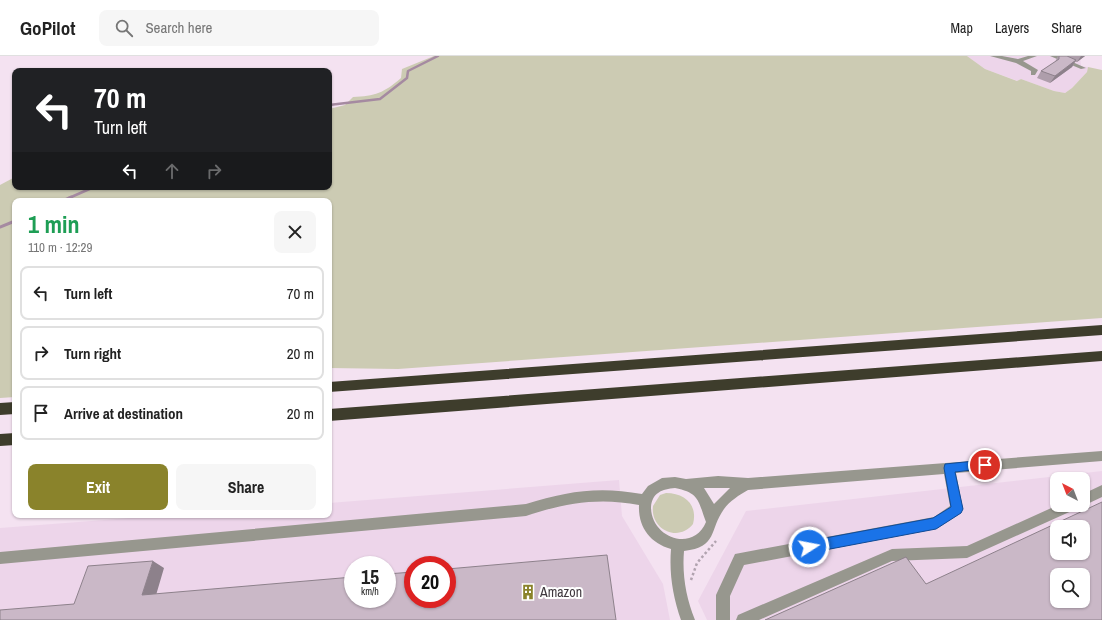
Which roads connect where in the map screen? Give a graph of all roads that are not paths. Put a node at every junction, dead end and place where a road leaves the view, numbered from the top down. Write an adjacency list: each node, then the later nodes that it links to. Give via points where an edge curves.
1 (993, 56): 4 (street)
2 (1034, 56): 4 (street)
3 (1060, 57): 5 (street); 6 (street)
4 (1018, 62): 7 (street, via 1035,70)
5 (1052, 64)
6 (1083, 68)
7 (1033, 74)
8 (1102, 330): 10 (highway)
9 (1102, 356): 13 (highway)
10 (332, 387)
11 (12, 408): 12 (highway)
12 (0, 409)
13 (332, 415)
14 (12, 439): 15 (highway)
15 (0, 440)
16 (1102, 456): 17 (street)
17 (949, 468): 19 (street); 28 (street, via 957,509 936,524 740,559 723,595)
18 (688, 484): 19 (street); 22 (street, via 666,482 656,486); 24 (street, via 707,501)
19 (748, 484): 24 (street, via 728,496)
20 (1102, 491): 21 (street)
21 (1090, 497)
22 (645, 500): 25 (street, via 645,516 656,535); 26 (street, via 600,493 558,500 526,510)
23 (1056, 512): 29 (street, via 967,552 892,555)
24 (711, 520): 25 (street, via 708,531 696,542)
25 (678, 544): 27 (street, via 676,560 680,602)
26 (0, 558)
27 (688, 620)
28 (723, 620)
29 (744, 620)

